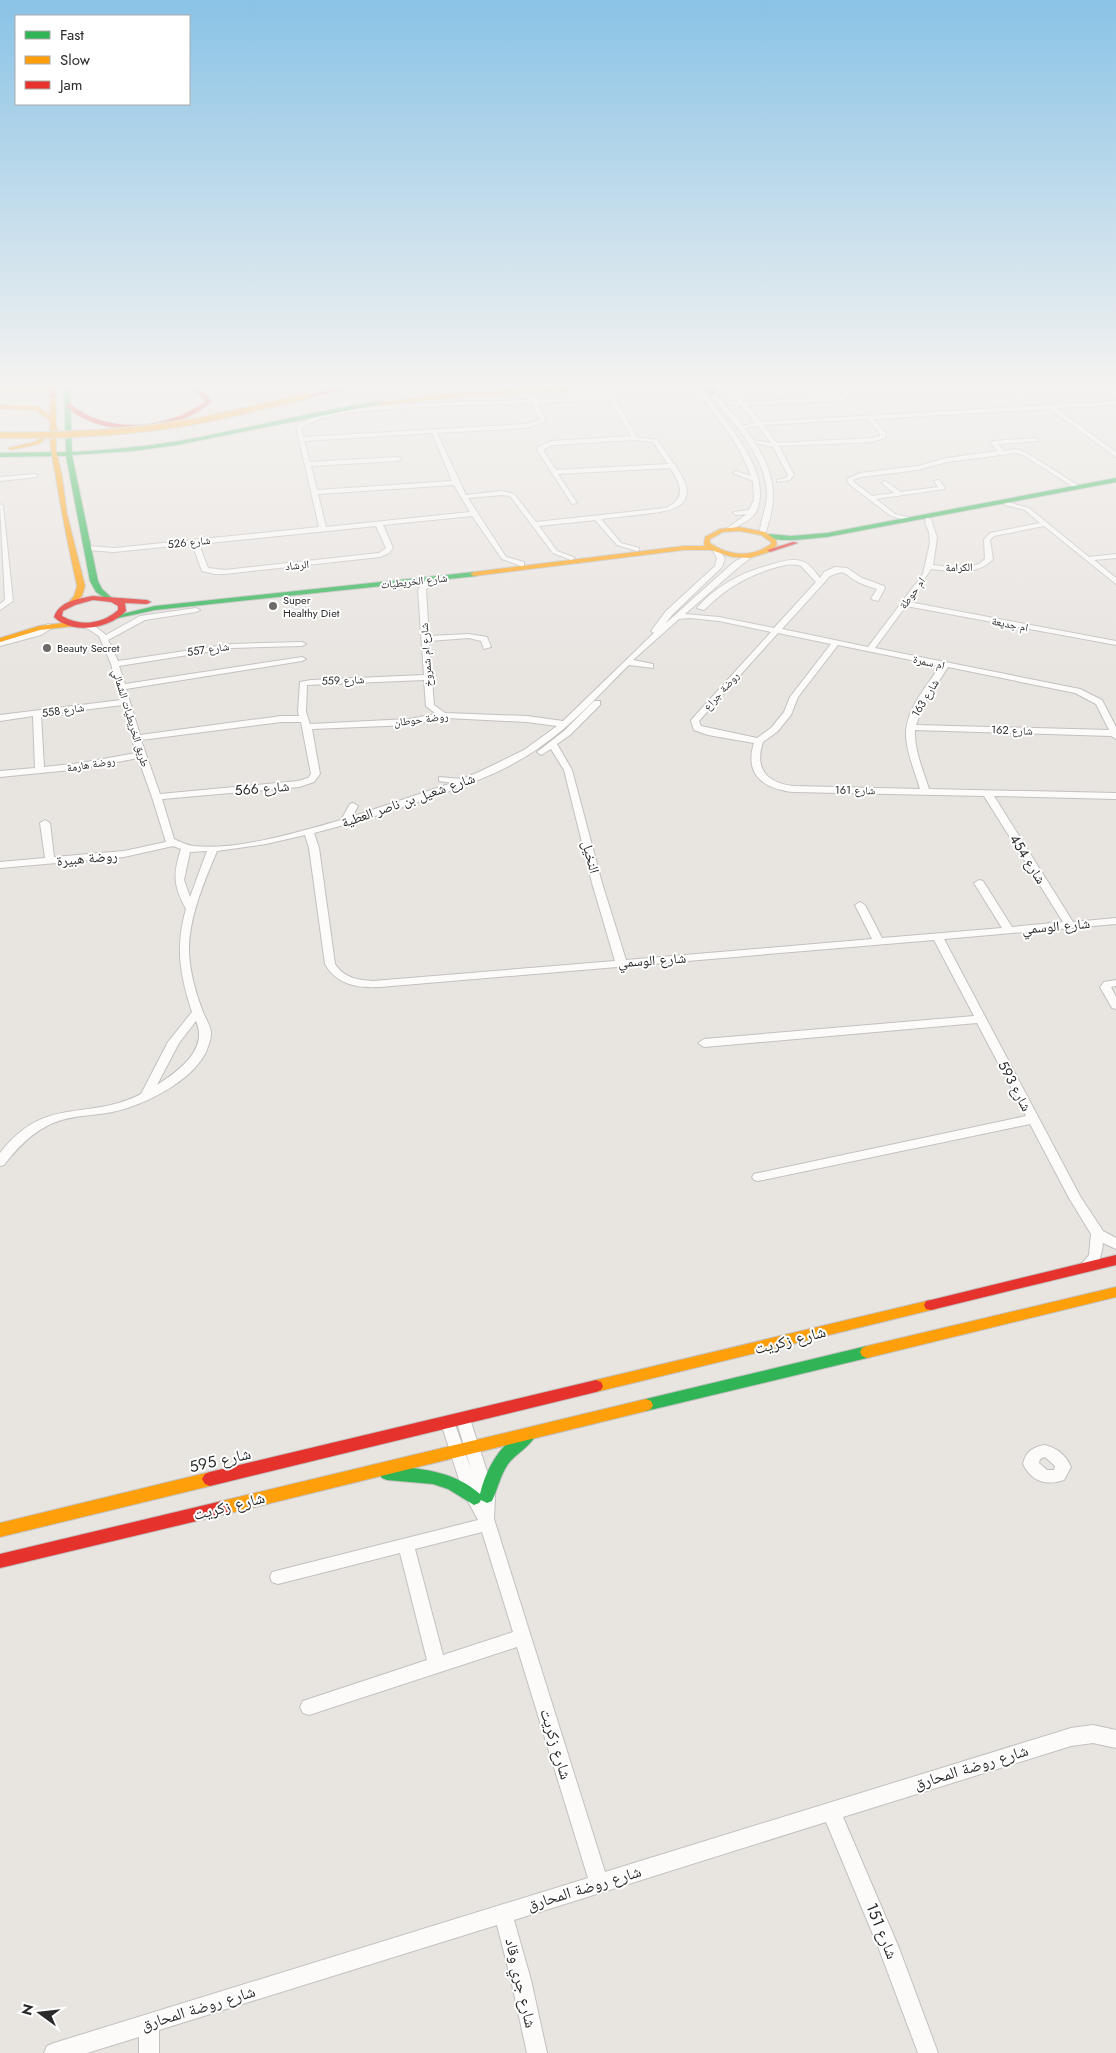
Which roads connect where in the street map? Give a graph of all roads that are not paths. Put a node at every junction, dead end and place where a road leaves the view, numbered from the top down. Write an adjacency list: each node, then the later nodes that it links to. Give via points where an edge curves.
1 (456, 483): 21 (street)
2 (60, 484): 65 (main road, via 81,586)
3 (76, 484): 45 (main road)
4 (312, 484): 19 (street)
5 (443, 484): 19 (street)
6 (562, 484): 23 (street)
7 (683, 484): 29 (street, via 683,497 678,505 663,511)
8 (756, 484): 26 (street)
9 (769, 484): 17 (street)
10 (778, 484): 17 (street)
11 (853, 484): 22 (street)
12 (886, 484): 20 (street)
13 (939, 484): 20 (street, via 942,488)
14 (1071, 484): 18 (street)
15 (1104, 484): 18 (main road)
16 (1109, 484): 24 (main road)
17 (770, 488): 39 (street)
18 (1077, 488): 31 (main road)
19 (314, 492): 36 (street)
20 (900, 494): 22 (street)
21 (463, 496): 28 (street); 33 (street, via 510,494)
22 (870, 498): 30 (street)
23 (574, 503)
24 (1025, 505): 34 (main road, via 1007,504); 35 (street)
25 (0, 506): 38 (street)
26 (753, 511): 27 (street); 37 (street, via 747,519)
27 (736, 513)
28 (474, 514): 32 (street, شارع 526); 50 (street)
29 (597, 518): 33 (street); 42 (street)
30 (891, 519): 31 (main road); 39 (main road, via 818,536 792,538)
31 (908, 521): 34 (main road); 44 (main road)
32 (379, 524): 36 (street, شارع 526); 41 (street, الرشاد, via 390,548 380,555 225,572 205,569)
33 (534, 524): 47 (street)
34 (929, 524): 51 (street, ام حوطة, via 934,535)
35 (1045, 524): 49 (street); 51 (street, الكرامة, via 992,534 987,540 988,562 973,568)
36 (322, 529): 41 (street, شارع 526)
37 (729, 529): 39 (main road); 40 (main road, شارع الخريطيات)
38 (2, 534): 68 (street, via 9,601)
39 (766, 534): 44 (main road, via 774,543)
40 (709, 536): 42 (main road, شارع الخريطيات, via 637,550); 43 (main road, via 706,542)
41 (195, 542): 45 (street, شارع 526)
42 (617, 548): 47 (main road, شارع الخريطيات, via 572,558)
43 (713, 549): 46 (main road, شارع الخريطيات); 53 (main road, شارع الخريطيات, via 684,548); 82 (street, شارع شعيل بن ناصر العطية, via 720,558 718,567 669,612)
44 (770, 550): 46 (main road, شارع الخريطيات)
45 (88, 553): 63 (main road, via 94,581 99,590)
46 (751, 555): 52 (street, شارع شعيل بن ناصر العطية)
47 (552, 556): 50 (main road, شارع الخريطيات, via 521,564)
48 (1116, 556): 49 (street)
49 (1088, 559): 57 (street)
50 (501, 562): 58 (main road, شارع الخريطيات)
51 (929, 567): 66 (street, ام حوطة)
52 (722, 577): 54 (street); 61 (street, شارع شعيل بن ناصر العطية)
53 (430, 579): 55 (main road, شارع الخريطيات); 59 (street)
54 (734, 580): 56 (street, via 750,572 796,562 807,566); 64 (street)
55 (404, 582): 58 (main road, شارع الخريطيات); 59 (street)
56 (819, 582): 62 (street, via 835,570 847,570 859,580 881,588); 78 (street)
57 (1116, 582)
58 (360, 584): 60 (main road, شارع الخريطيات)
59 (422, 590): 81 (street, شارع ام شمروخ)
60 (269, 593): 63 (main road, شارع الخريطيات, via 154,602); 69 (main road, شارع الخريطيات)
61 (699, 598): 64 (street); 67 (street, شارع شعيل بن ناصر العطية)
62 (875, 599)
63 (113, 600): 65 (main road, شارع الخريطيات); 74 (main road, via 123,608)
64 (709, 600): 70 (street)
65 (72, 602): 72 (main road)
66 (905, 604): 84 (street, ام جديعة); 88 (street, ام حوطة)
67 (689, 607): 73 (street, شارع شعيل بن ناصر العطية); 75 (street, ام سمرة)
68 (0, 608)
69 (182, 608): 71 (street); 74 (main road, شارع الخريطيات, via 147,609); 80 (street, via 143,618)
70 (700, 608)
71 (196, 610)
72 (58, 612): 76 (main road, via 59,618); 79 (main road)
73 (677, 617): 75 (street, ام سمرة); 82 (street, شارع شعيل بن ناصر العطية)
74 (114, 618): 77 (main road, شارع الخريطيات); 80 (street)
75 (719, 619): 78 (street, ام سمرة)
76 (71, 624): 77 (main road, شارع الخريطيات); 83 (main road, via 50,626)
77 (88, 625): 80 (street, طريق الخريطيات الشمالي)
78 (775, 630): 86 (street, ام سمرة); 107 (street, روضة جراع, via 695,721 698,728 708,732)
79 (0, 635)
80 (105, 639): 91 (street, طريق الخريطيات الشمالي)
81 (425, 639): 87 (street, via 474,636 484,639); 94 (street, شارع ام شمروخ)
82 (649, 641): 90 (street, شارع شعيل بن ناصر العطية)
83 (0, 642)
84 (1116, 643)
85 (302, 644): 91 (street, شارع 557, via 232,646)
86 (836, 644): 88 (street, ام سمرة); 107 (street, via 794,697 788,713 774,730)
87 (487, 647)
88 (870, 650): 92 (street, ام سمرة)
89 (302, 659): 96 (street)
90 (628, 662): 93 (street); 97 (street, شارع شعيل بن ناصر العطية)
91 (115, 664): 96 (street, طريق الخريطيات الشمالي)
92 (945, 665): 104 (street, شارع 163, via 914,715); 105 (street, ام سمرة, via 1084,693 1101,705)
93 (650, 666)
94 (427, 677): 100 (street, شارع ام شمروخ, via 430,706); 102 (street, شارع 559, via 305,683 301,708)
95 (590, 683): 97 (street)
96 (122, 687): 98 (street, طريق الخريطيات الشمالي)
97 (601, 689): 103 (street, شارع شعيل بن ناصر العطية); 108 (street, via 607,690 606,694)
98 (126, 702): 99 (street, شارع 558); 106 (street, طريق الخريطيات الشمالي)
99 (37, 714): 101 (street, شارع 558); 112 (street)
100 (442, 715): 102 (street, روضة حوطان, via 409,722); 103 (street, روضة حوطان)
101 (0, 718)
102 (305, 723): 106 (street, روضة حوطان, via 282,719); 119 (street, شارع 566, via 316,774 308,782)
103 (564, 724): 109 (street, شارع شعيل بن ناصر العطية)
104 (911, 728): 105 (street, شارع 162); 116 (street, شارع 163, via 911,741)
105 (1115, 735)
106 (137, 738): 111 (street, طريق الخريطيات الشمالي)
107 (759, 741): 116 (street, شارع 161, via 756,750 759,775 778,787)
108 (553, 744): 109 (street); 110 (street, النخيل)
109 (537, 750): 110 (street); 115 (street, شارع شعيل بن ناصر العطية); 121 (street, via 498,775 429,803 393,813)
110 (558, 754): 140 (street, النخيل, via 568,770)
111 (141, 755): 112 (street, روضة هارمة); 119 (street, طريق الخريطيات الشمالي)
112 (40, 770): 113 (street, روضة هارمة)
113 (0, 774)
114 (442, 779): 115 (street)
115 (464, 782): 121 (street, شارع شعيل بن ناصر العطية)
116 (925, 792): 117 (street, شارع 161)
117 (987, 793): 118 (street, شارع 161); 136 (street, شارع 454)
118 (1116, 796)
119 (157, 797): 127 (street)
120 (353, 806): 122 (street)
121 (375, 813): 122 (street, شارع شعيل بن ناصر العطية)
122 (345, 822): 125 (street, شارع شعيل بن ناصر العطية)
123 (45, 823): 130 (street)
124 (273, 829): 126 (street)
125 (308, 831): 126 (street, شارع شعيل بن ناصر العطية); 140 (street, شارع الوسمي, via 314,848 330,964 336,973 348,980 380,984)
126 (280, 838): 129 (street, شارع شعيل بن ناصر العطية, via 230,842)
127 (172, 843): 128 (street, شارع شعيل بن ناصر العطية); 130 (street, روضة هبيرة, via 137,853)
128 (186, 849): 129 (street, شارع شعيل بن ناصر العطية); 134 (street, via 178,873)
129 (213, 849): 134 (street)
130 (50, 861): 131 (street, روضة هبيرة)
131 (0, 865)
132 (979, 883): 137 (street)
133 (860, 905): 139 (street)
134 (191, 909): 143 (street, via 184,951)
135 (1116, 921): 136 (street, شارع الوسمي)
136 (1070, 925): 137 (street, شارع الوسمي)
137 (1008, 930): 138 (street, شارع الوسمي)
138 (937, 936): 139 (street, شارع الوسمي); 144 (street, شارع 593)
139 (879, 942): 140 (street, شارع الوسمي)
140 (621, 962)
141 (1116, 983): 142 (street, via 1105,987)
142 (1116, 1006)
143 (198, 1013): 146 (street, via 166,1051); 146 (street, via 205,1030 199,1055 186,1070)
144 (980, 1019): 145 (street); 147 (street, شارع 593)
145 (704, 1043)
146 (145, 1097): 148 (street, via 120,1107 51,1119 26,1134)
147 (1033, 1119): 149 (street); 150 (street, شارع 593)
148 (1, 1159)
149 (758, 1177)
150 (1098, 1234): 151 (street, شارع 593); 153 (street, via 1095,1257)
151 (1116, 1244)
152 (1116, 1260): 153 (main road, شارع زكريت)
153 (1086, 1268): 155 (main road, شارع زكريت)
154 (1116, 1292): 156 (main road, شارع زكريت)
155 (455, 1421): 157 (street, شارع زكريت); 161 (main road, شارع 595)
156 (532, 1433): 157 (main road, شارع زكريت); 159 (main road, via 505,1453)
157 (465, 1448): 158 (main road, شارع زكريت); 159 (street, شارع زكريت)
158 (366, 1473): 159 (main road, via 442,1477); 163 (main road, شارع زكريت)
159 (480, 1497): 160 (street, شارع زكريت)
160 (487, 1521): 162 (street); 165 (street, شارع زكريت)
161 (0, 1530)
162 (406, 1545): 164 (street); 166 (street)
163 (0, 1561)
164 (278, 1577)
165 (523, 1638): 166 (street); 170 (street, شارع زكريت)
166 (437, 1665): 167 (street)
167 (308, 1707)
168 (1116, 1740): 169 (street, شارع روضة المحارق, via 1081,1734)
169 (831, 1811): 170 (street, شارع روضة المحارق); 176 (street, شارع 151, via 889,1948)
170 (599, 1883): 171 (street, شارع روضة المحارق)
171 (503, 1913): 172 (street, شارع روضة المحارق); 175 (street, شارع جري وقاد)
172 (149, 2023): 173 (street, شارع روضة المحارق); 174 (street)
173 (54, 2053)
174 (149, 2053)
175 (537, 2053)
176 (928, 2053)

